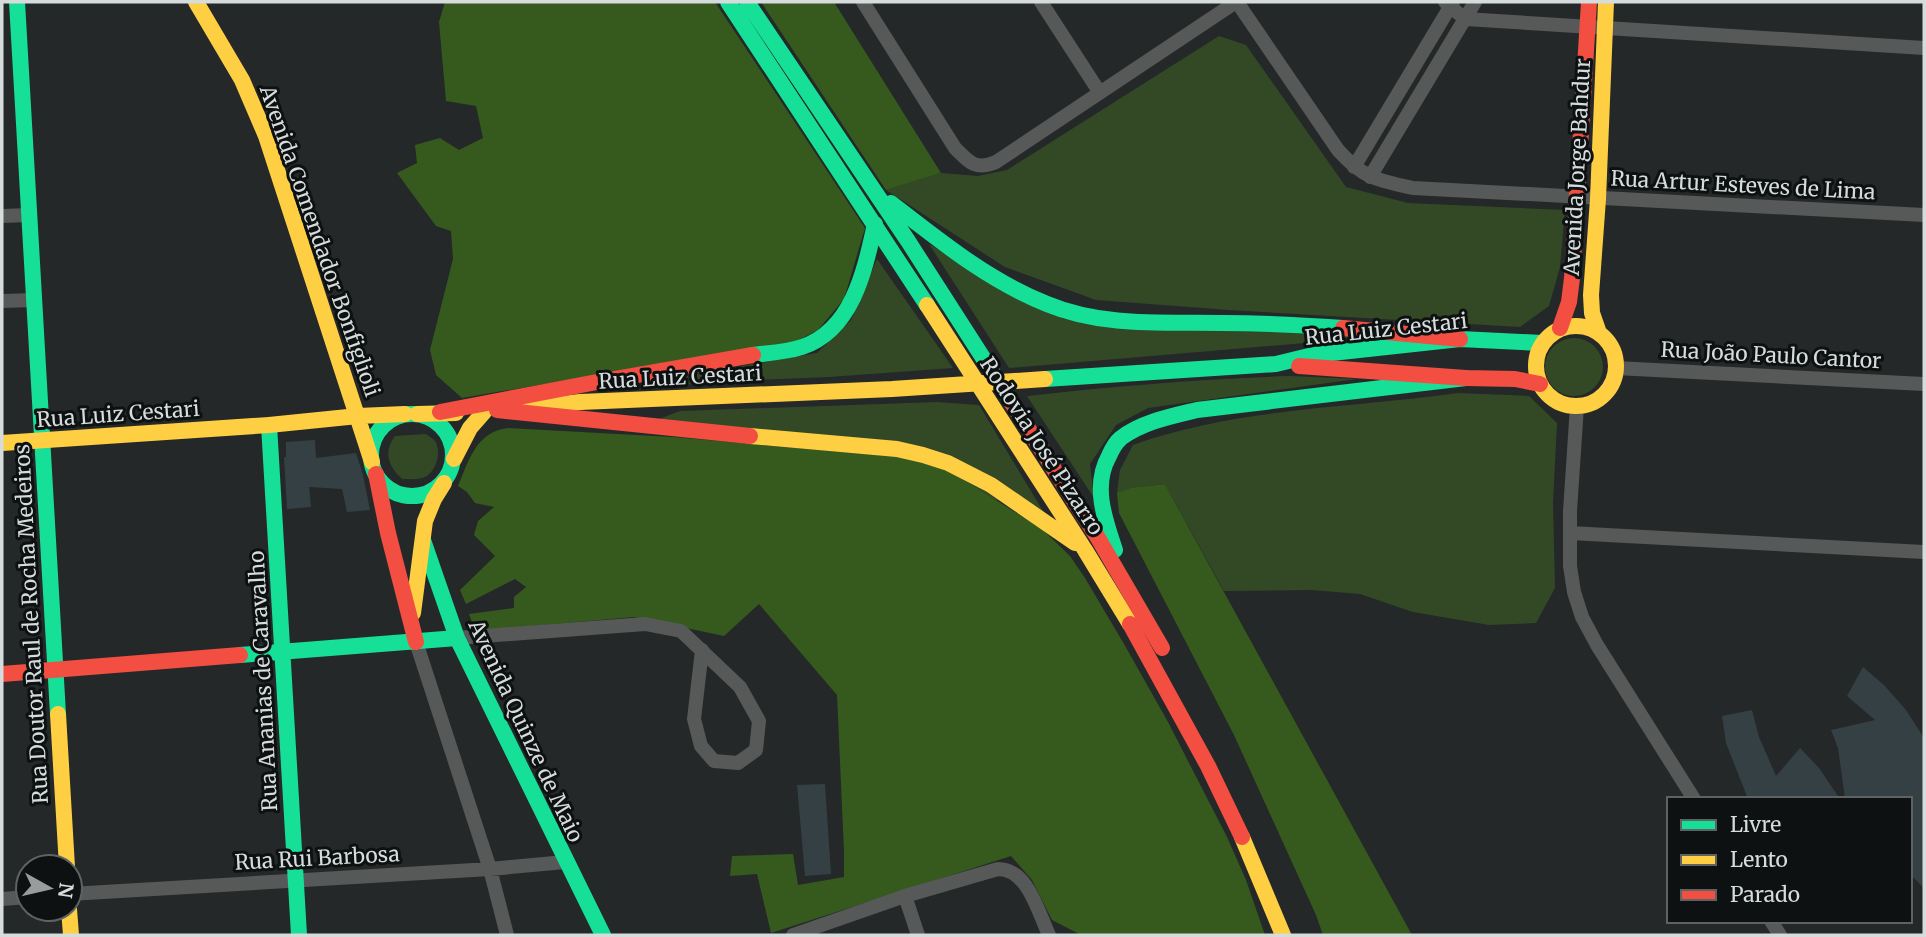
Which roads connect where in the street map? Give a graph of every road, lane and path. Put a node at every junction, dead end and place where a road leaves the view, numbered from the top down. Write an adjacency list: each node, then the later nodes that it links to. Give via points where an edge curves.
1 (17, 2): 22 (street, Rua Doutor Raul de Rocha Medeiros)
2 (196, 2): 41 (street, Avenida Comendador Bonfiglioli, via 242,80 266,136)
3 (728, 2): 25 (street, Rodovia José Pizarro)
4 (747, 2): 19 (street, Rodovia José Pizarro)
5 (863, 2): 16 (street, via 955,148 974,165 996,162)
6 (1041, 2): 16 (street)
7 (1237, 2): 16 (street); 17 (street, Rua Artur Esteves de Lima, via 1324,131)
8 (1475, 2): 12 (street)
9 (1589, 2): 13 (street, Avenida Jorge Bahdur)
10 (1606, 2): 14 (street, Avenida Jorge Bahdur)
11 (1449, 3): 12 (street); 17 (street)
12 (1465, 19): 13 (street); 18 (street)
13 (1587, 26): 14 (street); 20 (street, Avenida Jorge Bahdur)
14 (1604, 28): 15 (street); 21 (street, Avenida Jorge Bahdur)
15 (1924, 48)
16 (1100, 93)
17 (1354, 167): 18 (street, Rua Artur Esteves de Lima)
18 (1370, 177): 20 (street, Rua Artur Esteves de Lima, via 1413,188)
19 (876, 191): 30 (street, via 1015,289 1072,312 1107,319 1314,325); 51 (street, Rodovia José Pizarro)
20 (1578, 198): 21 (street, Rua Artur Esteves de Lima); 28 (street, Avenida Jorge Bahdur, via 1569,302)
21 (1598, 199): 23 (street, Rua Artur Esteves de Lima); 29 (street, Avenida Jorge Bahdur, via 1591,295)
22 (29, 215): 24 (street); 26 (street, Rua Doutor Raul de Rocha Medeiros)
23 (1924, 215)
24 (2, 216)
25 (875, 224): 39 (street, via 855,295 824,336 802,346); 49 (street, Rodovia José Pizarro)
26 (34, 300): 27 (street); 43 (street, Rua Doutor Raul de Rocha Medeiros)
27 (2, 301)
28 (1560, 328): 29 (street, via 1573,325); 31 (street)
29 (1599, 333): 33 (street, via 1609,342)
30 (1460, 339): 31 (street, Rua Luiz Cestari); 32 (street, Rua Luiz Cestari, via 1313,355)
31 (1542, 343): 35 (street, via 1535,363)
32 (1276, 364): 34 (street, Rua Luiz Cestari); 38 (street, Rua Luiz Cestari)
33 (1616, 368): 36 (street, Rua João Paulo Cantor); 37 (street, via 1601,397)
34 (1466, 378): 35 (street, Rua Luiz Cestari); 51 (street, via 1197,410 1154,421 1119,438 1101,469 1100,482)
35 (1540, 384): 37 (street, via 1557,402)
36 (1924, 384)
37 (1577, 406): 47 (street)
38 (490, 411): 39 (street, Rua Luiz Cestari); 46 (street, via 472,422); 49 (street, via 923,453 982,478)
39 (440, 412): 40 (street, Rua Luiz Cestari)
40 (411, 414): 41 (street, Rua Luiz Cestari); 45 (street, via 393,418 375,437); 46 (street, via 429,417 447,432 454,455)
41 (358, 415): 42 (street, Rua Luiz Cestari); 45 (street, Avenida Comendador Bonfiglioli)
42 (269, 425): 43 (street, Rua Luiz Cestari); 56 (street, Rua Ananias de Caravalho)
43 (42, 440): 44 (street, Rua Luiz Cestari); 58 (street, Rua Doutor Raul de Rocha Medeiros)
44 (2, 443)
45 (374, 468): 46 (street, via 383,485 406,496 430,493); 52 (street, Avenida Comendador Bonfiglioli)
46 (449, 472): 48 (street, via 425,520)
47 (1570, 533): 50 (street); 61 (street, via 1574,592 1583,617)
48 (422, 540): 52 (street); 53 (street, Avenida Quinze de Maio)
49 (1085, 550): 74 (street, Rodovia José Pizarro, via 1189,728)
50 (1924, 552)
51 (1126, 586): 57 (street, Rodovia José Pizarro)
52 (411, 625): 54 (street, Avenida Comendador Bonfiglioli)
53 (457, 638): 54 (street); 55 (street, via 645,624 681,631); 63 (street, Avenida Quinze de Maio)
54 (416, 642): 56 (street); 64 (street, Avenida Comendador Bonfiglioli)
55 (702, 650): 55 (street, via 740,687 759,721 756,750 738,763 714,761 701,746 694,719)
56 (282, 652): 58 (street); 65 (street, Rua Ananias de Caravalho)
57 (1171, 665)
58 (55, 671): 59 (street); 62 (street, Rua Doutor Raul de Rocha Medeiros)
59 (2, 674)
60 (1197, 714): 75 (street, via 1267,858)
61 (1693, 797)
62 (65, 853)
63 (565, 862): 64 (street, Rua Rui Barbosa); 70 (street, Avenida Quinze de Maio)
64 (490, 869): 65 (street, Rua Rui Barbosa); 69 (street, Avenida Comendador Bonfiglioli)
65 (296, 880): 66 (street, Rua Rui Barbosa); 68 (street, Rua Ananias de Caravalho)
66 (84, 893)
67 (905, 896): 71 (street); 72 (street); 73 (street, via 1007,869 1027,887)
68 (299, 935)
69 (507, 935)
70 (603, 935)
71 (793, 935)
72 (918, 935)
73 (1049, 935)
74 (1283, 935)
75 (1298, 935)

